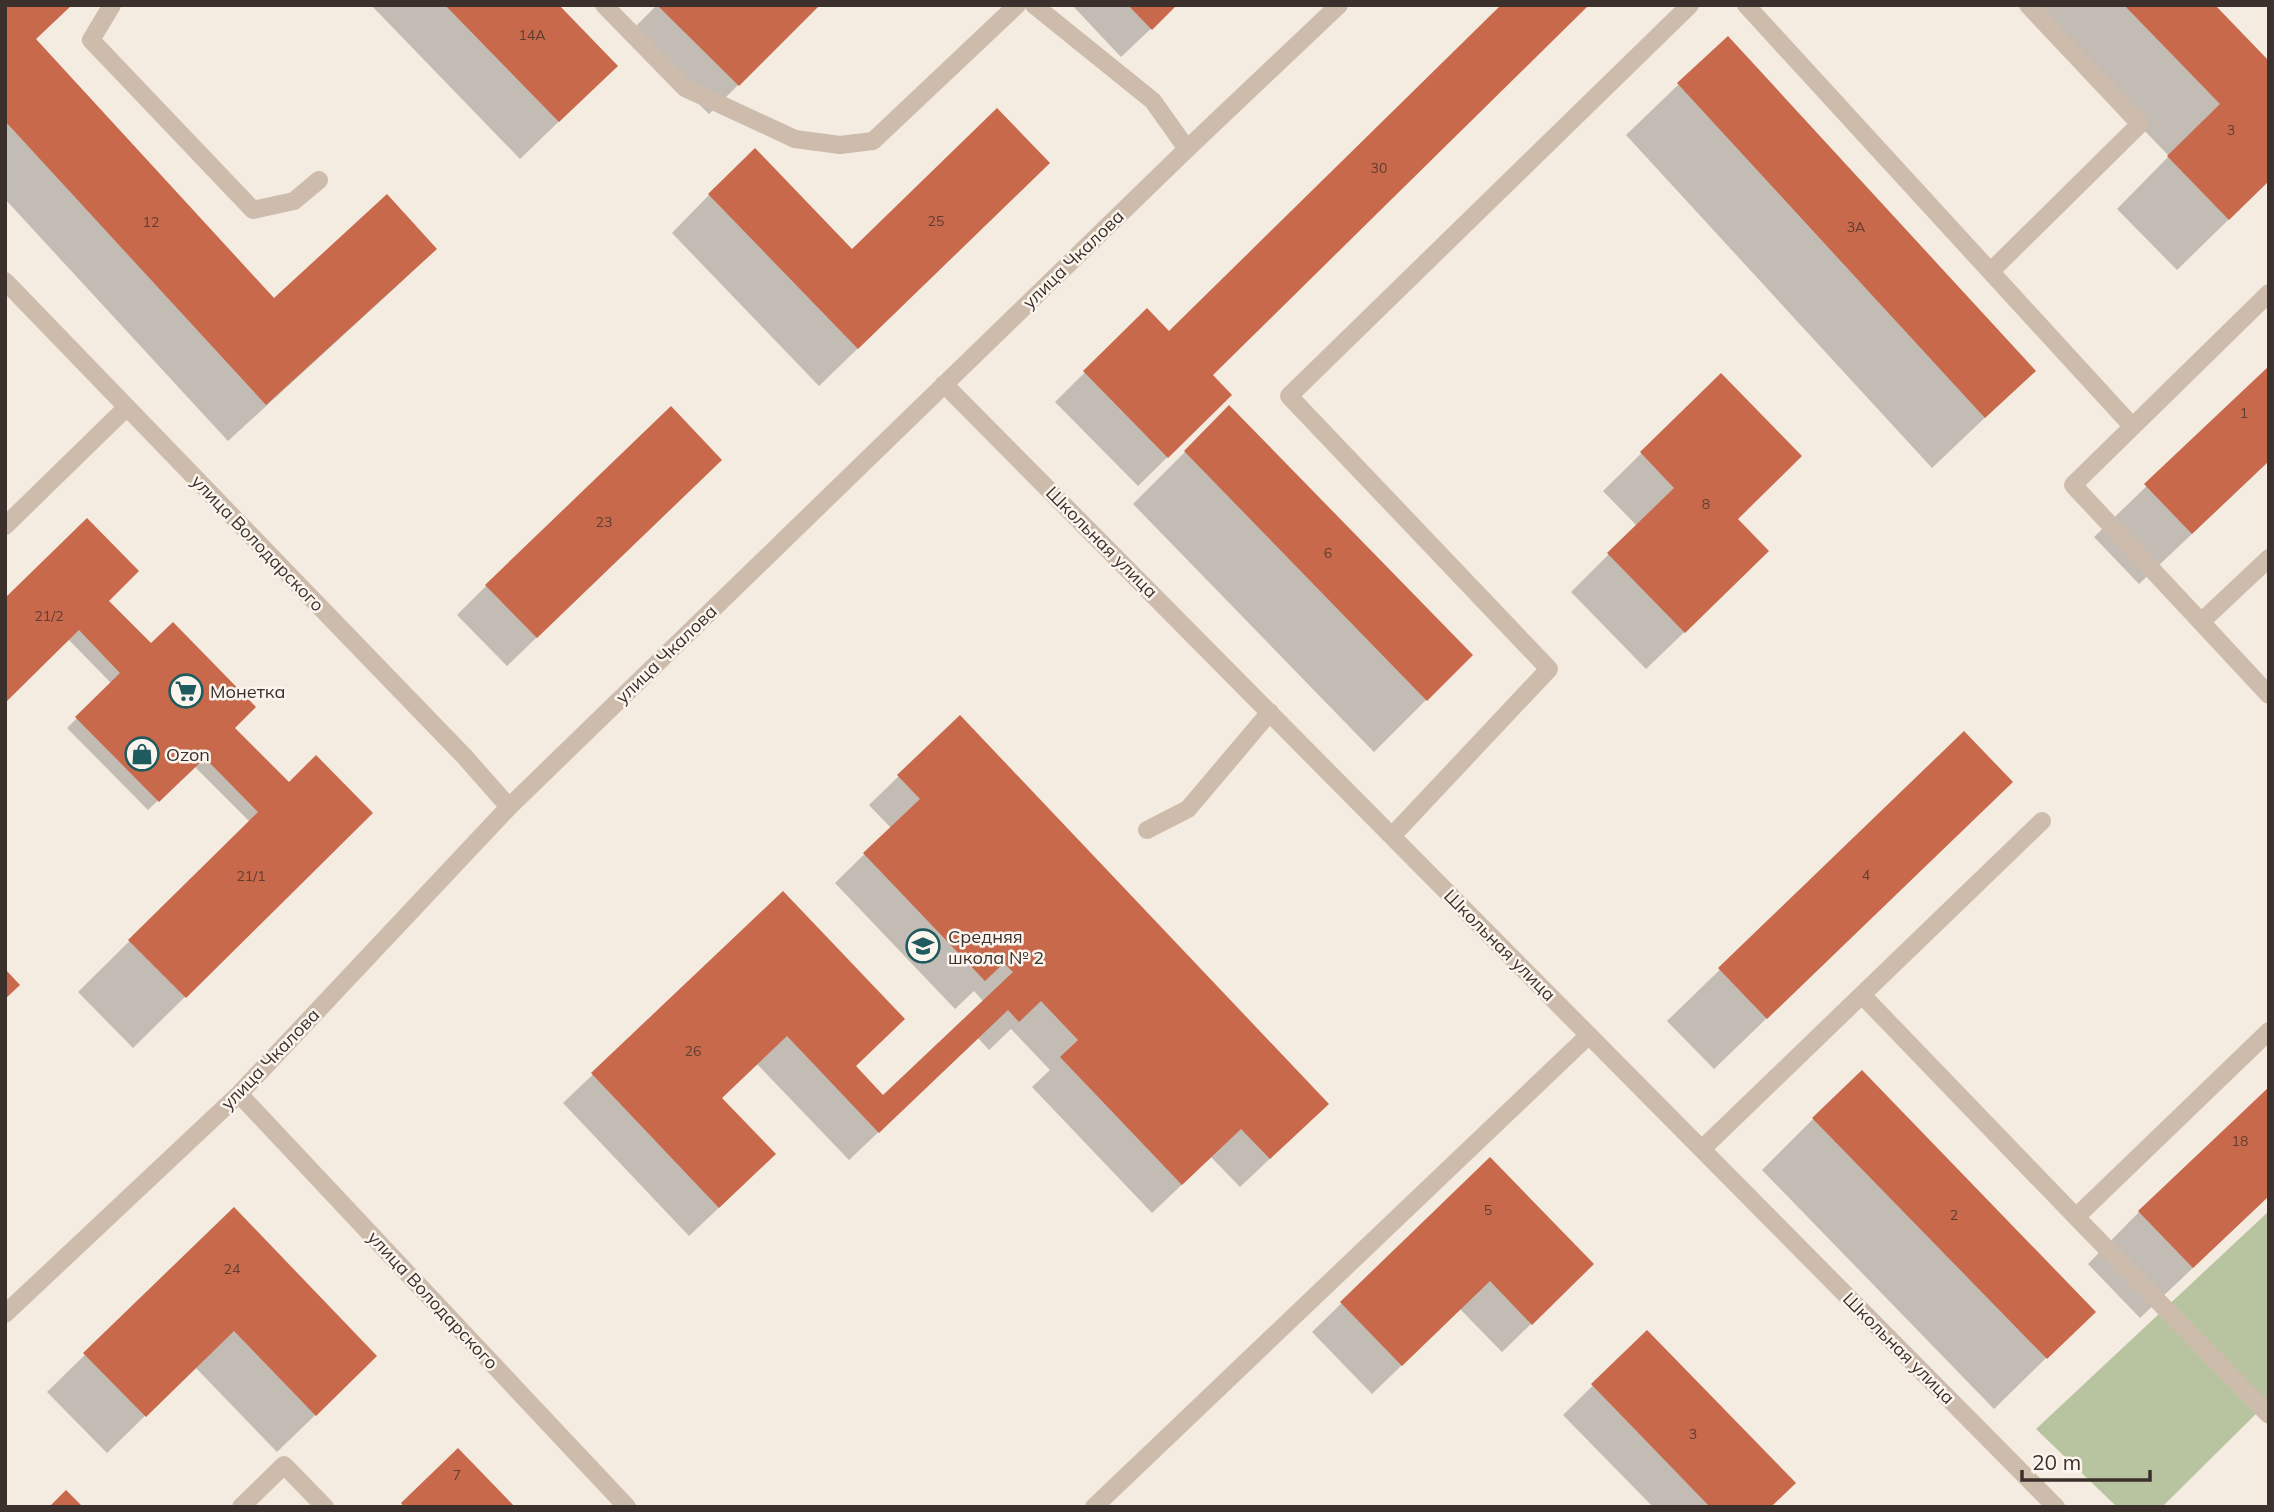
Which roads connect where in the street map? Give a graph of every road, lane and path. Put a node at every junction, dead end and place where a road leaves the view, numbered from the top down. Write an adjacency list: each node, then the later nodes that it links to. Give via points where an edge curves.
1 (112, 5): 10 (street, via 91,40 253,210 294,201)
2 (604, 5): 3 (street, via 685,88 795,139 840,145 873,141)
3 (1017, 5)
4 (1034, 5): 9 (street, via 1153,101)
5 (1339, 5): 9 (street, улица Чкалова)
6 (1746, 5): 11 (street)
7 (2028, 5): 11 (street, via 2140,124)
8 (1686, 7): 25 (street, via 1289,396 1549,669)
9 (1187, 149): 14 (street, улица Чкалова)
10 (320, 180)
11 (1991, 271): 16 (street)
12 (5, 281): 15 (street, улица Володарского)
13 (2269, 293): 16 (street)
14 (944, 384): 21 (street, Школьная улица); 22 (street, улица Чкалова)
15 (127, 407): 17 (street); 22 (street, улица Володарского)
16 (2132, 426): 19 (street, via 2073,485)
17 (5, 526)
18 (2269, 558): 19 (street)
19 (2201, 622): 20 (street)
20 (2269, 695)
21 (1270, 712): 24 (street, via 1188,809); 25 (street, Школьная улица)
22 (509, 807): 29 (street, улица Чкалова)
23 (2042, 821): 26 (street)
24 (1147, 830)
25 (1392, 836): 28 (street, Школьная улица)
26 (1862, 995): 30 (street); 31 (street)
27 (2269, 1031): 31 (street)
28 (1589, 1035): 30 (street, Школьная улица); 37 (street)
29 (239, 1094): 32 (street, улица Чкалова); 36 (street, улица Володарского)
30 (1702, 1149): 38 (street, Школьная улица)
31 (2076, 1217): 33 (street)
32 (5, 1314)
33 (2269, 1415)
34 (241, 1507): 35 (street, via 284,1465)
35 (326, 1507)
36 (627, 1507)
37 (1094, 1507)
38 (2056, 1507)

